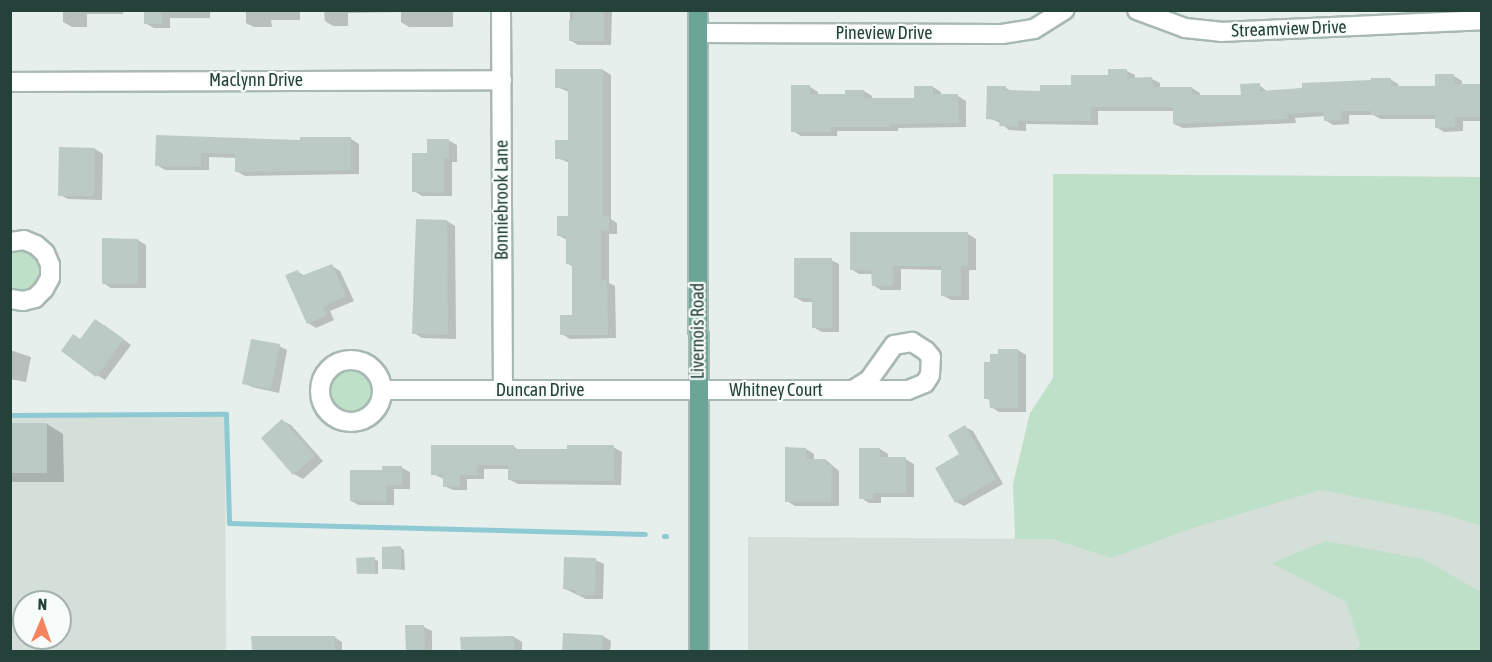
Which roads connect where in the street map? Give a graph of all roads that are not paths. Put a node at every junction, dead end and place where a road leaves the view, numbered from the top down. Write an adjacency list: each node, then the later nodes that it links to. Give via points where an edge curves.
1 (501, 10): 7 (street, Bonniebrook Lane)
2 (698, 10): 6 (main road, Livernois Road)
3 (1065, 10): 6 (street, Pineview Drive, via 1034,29 1002,34)
4 (1137, 10): 5 (street, Streamview Drive, via 1185,28 1221,32)
5 (1482, 20)
6 (698, 33): 13 (main road, Livernois Road)
7 (502, 80): 8 (street, Maclynn Drive); 12 (street, Bonniebrook Lane)
8 (10, 82)
9 (11, 240): 10 (street, via 36,244 45,253 50,271 44,289 35,298)
10 (10, 299)
11 (382, 390): 12 (street, Duncan Drive)
12 (503, 390): 13 (street, Duncan Drive)
13 (698, 390): 14 (street, Whitney Court); 15 (main road, Livernois Road)
14 (853, 390)
15 (699, 651)

